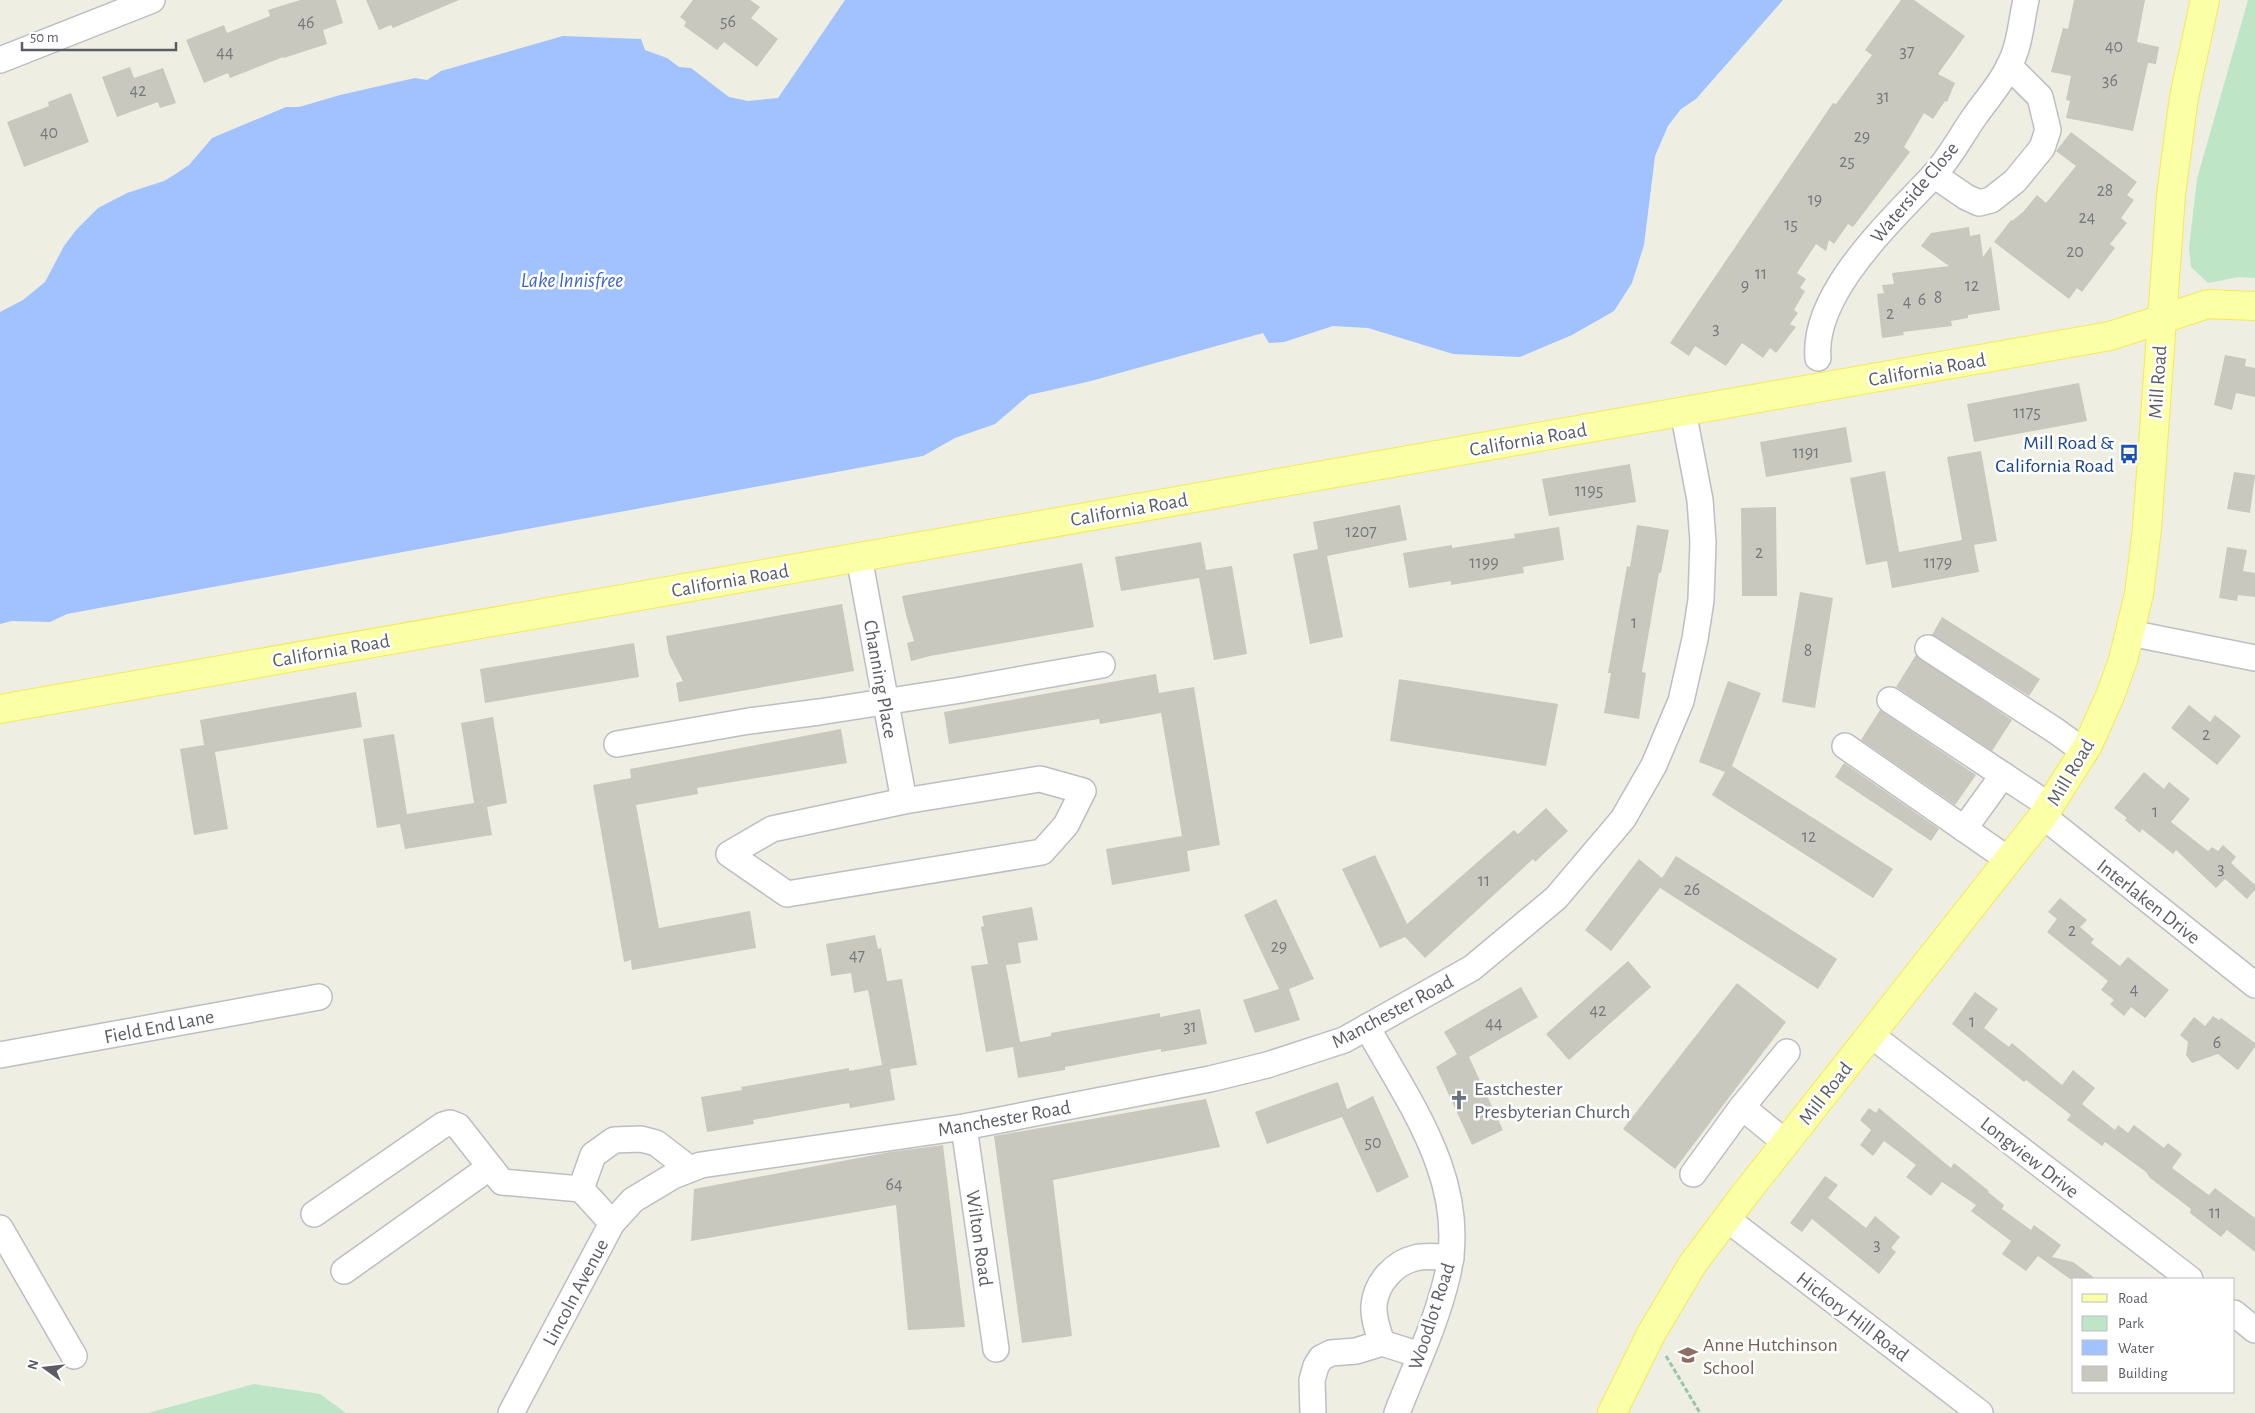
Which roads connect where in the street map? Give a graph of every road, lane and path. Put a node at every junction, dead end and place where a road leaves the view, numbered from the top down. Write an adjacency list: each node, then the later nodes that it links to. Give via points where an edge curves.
1 (152, 0): 4 (street)
2 (2026, 0): 5 (street, Waterside Close, via 2021,30)
3 (2205, 0): 8 (main road, Mill Road, via 2184,96 2171,196)
4 (0, 60)
5 (2009, 66): 6 (street, Waterside Close); 6 (street, via 2040,97 2048,130 2042,148 2015,181 1991,200 1979,204)
6 (1934, 175): 9 (street, Waterside Close, via 1842,280 1824,317 1816,343)
7 (2255, 306): 8 (main road, California Road, via 2208,304)
8 (2162, 319): 10 (main road, California Road, via 2110,336); 12 (main road, Mill Road, via 2147,528 2139,594)
9 (1818, 358)
10 (1683, 411): 11 (main road, California Road); 29 (street, Manchester Road, via 1700,500 1703,542 1701,600 1681,702 1654,765 1623,819 1556,898 1472,968)
11 (859, 557): 17 (street, Channing Place); 18 (main road, California Road)
12 (2130, 633): 14 (street); 21 (main road, Mill Road, via 2110,696)
13 (1928, 648): 21 (street)
14 (2255, 658)
15 (1102, 666): 17 (street)
16 (1890, 700): 22 (street, Interlaken Drive)
17 (886, 702): 19 (street); 23 (street, Channing Place)
18 (0, 709)
19 (617, 744)
20 (1845, 746): 25 (street)
21 (2084, 752): 24 (main road, Mill Road)
22 (2003, 775): 24 (street, Interlaken Drive); 25 (street)
23 (904, 801): 23 (street, via 1040,779 1083,791 1066,825 1042,852 786,894 729,854 772,830)
24 (2047, 811): 26 (main road, Mill Road); 27 (street, Interlaken Drive)
25 (1964, 829): 26 (street)
26 (2010, 860): 30 (main road, Mill Road)
27 (2255, 985)
28 (319, 997): 32 (street, Field End Lane)
29 (1367, 1027): 34 (street, Manchester Road, via 1336,1043 1267,1065); 45 (street, Woodlot Road, via 1441,1165 1453,1217)
30 (1871, 1035): 35 (main road, Mill Road); 47 (street, Longview Drive)
31 (1787, 1052): 33 (street)
32 (0, 1055)
33 (1742, 1107): 35 (street); 38 (street)
34 (964, 1127): 37 (street, Manchester Road); 51 (street, Wilton Road)
35 (1786, 1143): 42 (main road, Mill Road)
36 (490, 1166): 40 (street, via 502,1182); 41 (street, via 458,1126 442,1125); 46 (street)
37 (690, 1169): 39 (street, Manchester Road); 40 (street, via 656,1143 641,1138 614,1140 593,1155)
38 (1693, 1174)
39 (657, 1185): 43 (street, Lincoln Avenue, via 633,1200)
40 (581, 1189): 43 (street)
41 (314, 1214)
42 (1727, 1219): 58 (main road, Mill Road, via 1692,1266 1651,1334); 60 (street, Hickory Hill Road)
43 (612, 1223): 55 (street, Lincoln Avenue)
44 (0, 1228): 54 (street)
45 (1451, 1258): 50 (street, via 1414,1258 1397,1266 1384,1278 1374,1305); 53 (street, Woodlot Road, via 1439,1306)
46 (344, 1271)
47 (2189, 1278)
48 (2235, 1314): 49 (street)
49 (2255, 1330)
50 (1382, 1343): 53 (street); 56 (street, via 1321,1358 1312,1380)
51 (996, 1349)
52 (1664, 1354): 59 (path)
53 (1420, 1355): 57 (street, Woodlot Road)
54 (74, 1356)
55 (511, 1413)
56 (1313, 1413)
57 (1397, 1413)
58 (1612, 1413)
59 (1700, 1413)
60 (1980, 1413)

